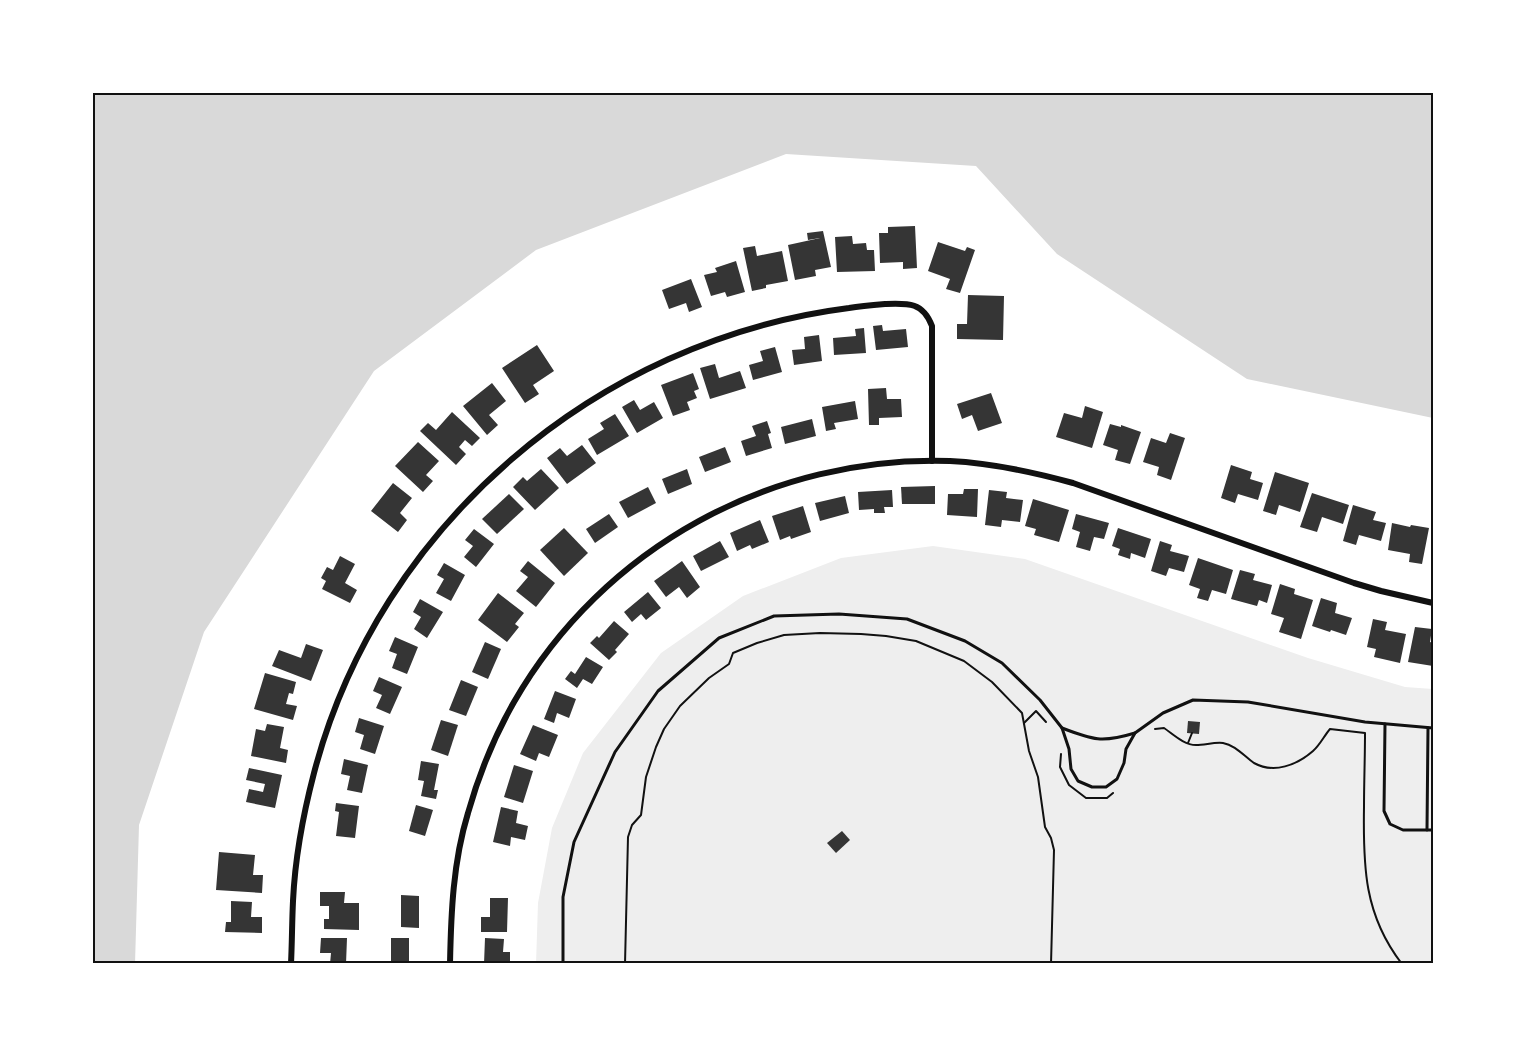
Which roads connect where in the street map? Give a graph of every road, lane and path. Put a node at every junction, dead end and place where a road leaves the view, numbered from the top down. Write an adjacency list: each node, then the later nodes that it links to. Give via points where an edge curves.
1 (932, 461): 2 (street, via 1000,466 1073,483 1354,583); 17 (street, via 932,326 922,310 906,303 821,312 726,335 608,389 536,438 479,488 422,554 374,626 352,669 324,740 304,813 293,899); 18 (street, via 831,471 750,496 659,544 574,619 514,702 482,770 459,852 453,889)
2 (1433, 603)
3 (1024, 723): 5 (path, via 1036,711); 20 (path, via 1022,713 981,673 964,661 916,641 875,635 804,634 776,637 734,653 729,664 680,706 664,729 651,762 642,814 628,837); 21 (path, via 1038,777 1045,827 1054,850)
4 (1385, 724): 7 (lane); 10 (lane, via 1248,702 1194,700 1163,713); 15 (lane, via 1384,811 1390,824 1403,830)
5 (1048, 725)
6 (1062, 728): 10 (lane, via 1099,740); 10 (lane, via 1071,769 1078,781 1092,787 1106,787 1117,779); 19 (lane, via 1002,663 965,641 907,619 839,614 774,616 719,638 658,691 615,752 574,842 563,897)
7 (1428, 728): 8 (lane); 15 (lane)
8 (1433, 728)
9 (1152, 730): 12 (path, via 1164,728)
10 (1135, 733)
11 (1192, 733): 12 (path)
12 (1188, 743): 22 (path, via 1223,743 1257,764 1275,768 1294,764 1312,752 1330,729 1365,733 1365,874 1375,915)
13 (1061, 748): 14 (path, via 1060,767 1069,784 1086,798 1107,798)
14 (1114, 792)
15 (1427, 830): 16 (lane)
16 (1433, 830)
17 (291, 964)
18 (450, 964)
19 (563, 964)
20 (625, 964)
21 (1051, 964)
22 (1402, 964)

